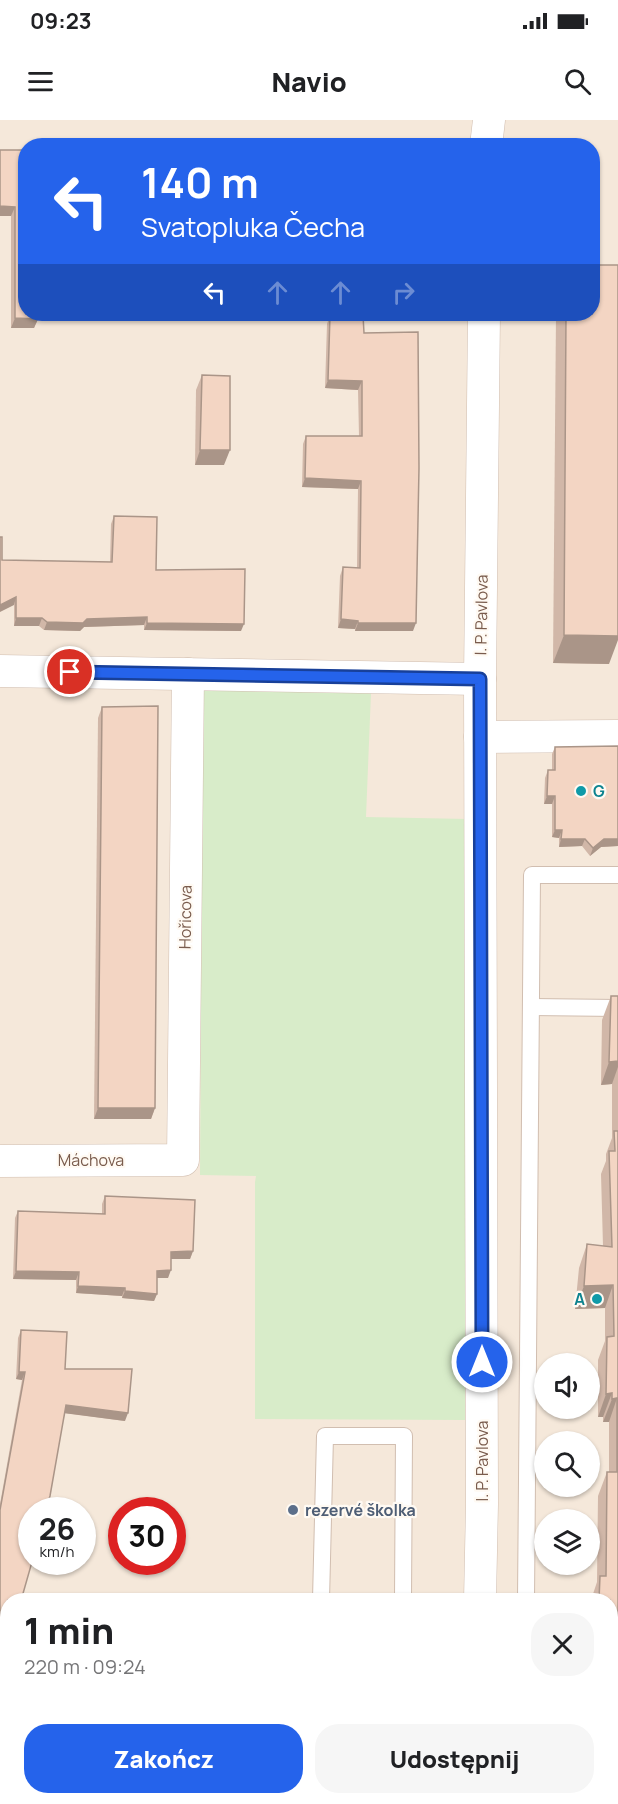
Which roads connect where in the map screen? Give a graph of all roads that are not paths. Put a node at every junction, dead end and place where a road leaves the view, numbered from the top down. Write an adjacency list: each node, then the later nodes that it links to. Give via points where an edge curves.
1 (489, 120): 2 (street)
2 (487, 138)
3 (484, 321): 6 (street, I. P. Pavlova)
4 (0, 671): 5 (street)
5 (188, 674): 6 (street); 12 (street, Hořicova)
6 (480, 679): 8 (street, I. P. Pavlova)
7 (618, 736): 8 (street)
8 (480, 738): 16 (street, I. P. Pavlova)
9 (618, 875): 10 (lane, via 532,875)
10 (531, 1007): 11 (lane); 17 (lane)
11 (618, 1008)
12 (183, 1160): 13 (street, Máchova)
13 (0, 1161)
14 (321, 1593): 15 (lane, via 325,1436 404,1436)
15 (403, 1593)
16 (480, 1593)
17 (526, 1593)

